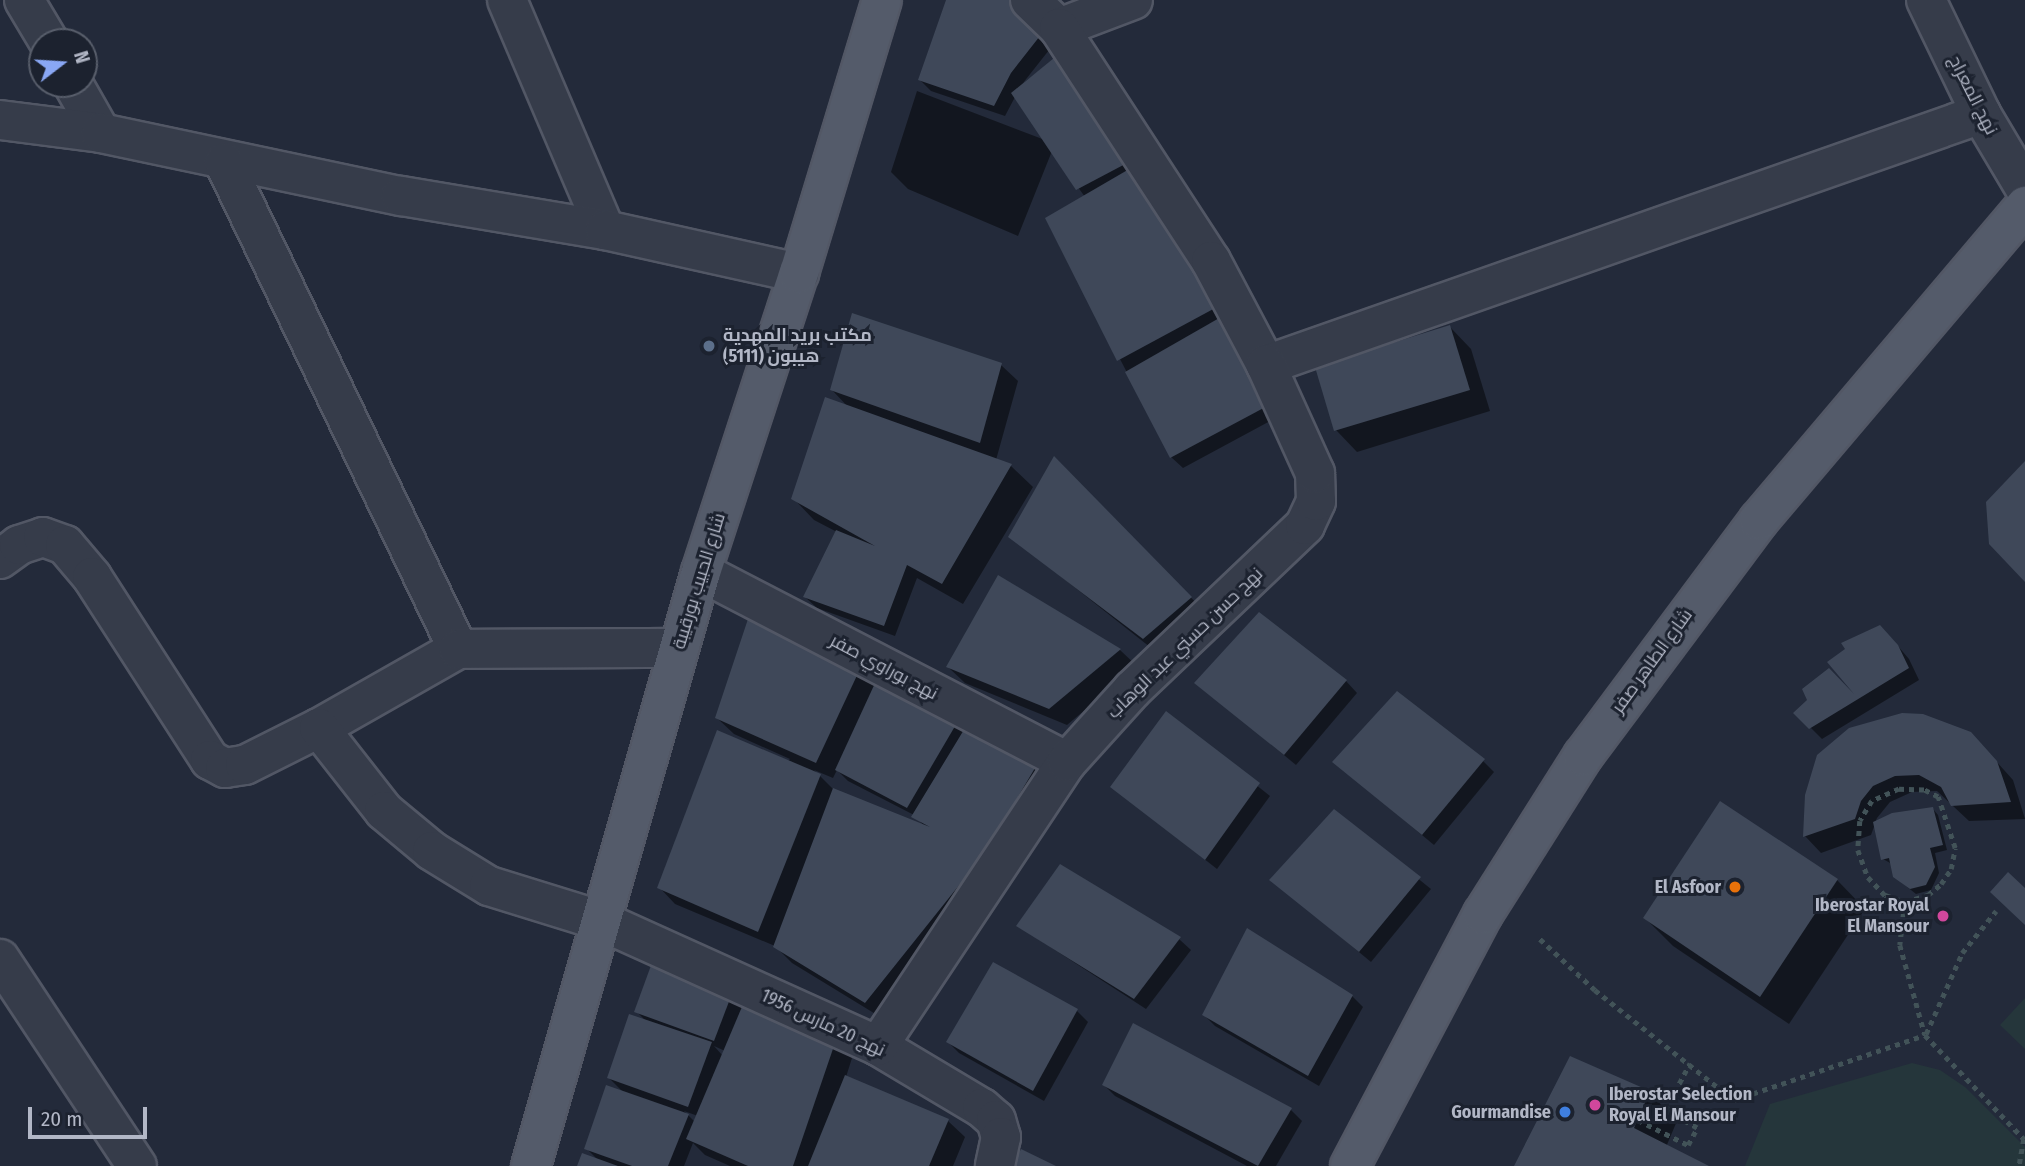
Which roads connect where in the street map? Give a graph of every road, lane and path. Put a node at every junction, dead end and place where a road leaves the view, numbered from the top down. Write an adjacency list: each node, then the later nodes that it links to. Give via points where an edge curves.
1 (24, 0): 7 (street)
2 (507, 0): 16 (street)
3 (882, 0): 17 (main road, شارع الحبيب بورقيبة)
4 (1030, 0): 8 (street, نهج حسن حسني عبد الوهاب)
5 (1133, 0): 8 (street)
6 (1931, 9): 10 (street, نهج المعراج)
7 (41, 28)
8 (1059, 28): 18 (street, نهج حسن حسني عبد الوهاب, via 1211,261)
9 (81, 98): 12 (street)
10 (1981, 114): 14 (street, نهج المعراج); 18 (street)
11 (0, 120): 12 (street)
12 (101, 133): 13 (street)
13 (224, 162): 16 (street); 22 (street)
14 (2025, 188)
15 (2025, 206): 38 (main road, شارع الطاهر صفر, via 1759,520 1583,756 1483,914)
16 (605, 230): 17 (street)
17 (799, 273): 20 (main road, شارع الحبيب بورقيبة)
18 (1266, 365): 24 (street, نهج حسن حسني عبد الوهاب, via 1315,473 1316,501 1305,525 1132,690)
19 (0, 559): 23 (street, via 19,545 43,537 65,545 92,577 210,760 225,768 245,765)
20 (701, 572): 21 (main road, شارع الحبيب بورقيبة); 24 (street, نهج بوراوي صفر)
21 (678, 648): 22 (street); 27 (main road, شارع الحبيب بورقيبة)
22 (458, 649): 23 (street)
23 (319, 728): 27 (street, نهج 20 مارس 1956, via 384,811 432,850 489,886)
24 (1067, 762): 31 (street, نهج حسن حسني عبد الوهاب)
25 (1905, 902): 25 (path, via 1928,895 1941,884 1951,869 1955,848 1938,797 1924,790 1899,789 1872,801 1860,821 1858,850 1868,877 1885,895); 30 (path, via 1900,945)
26 (1996, 911): 30 (path, via 1962,953)
27 (598, 920): 31 (street, نهج 20 مارس 1956); 35 (main road, شارع الحبيب بورقيبة)
28 (1539, 939): 32 (path, via 1595,990)
29 (0, 959): 36 (street)
30 (1925, 1035): 32 (path, via 1734,1100); 34 (path)
31 (878, 1046): 37 (street, نهج 20 مارس 1956, via 996,1120 1001,1137)
32 (1690, 1063): 33 (path, via 1665,1110 1697,1128 1688,1145)
33 (1638, 1120)
34 (2025, 1139): 39 (path)
35 (528, 1164)
36 (137, 1166)
37 (995, 1166)
38 (1350, 1166)
39 (2019, 1166)

